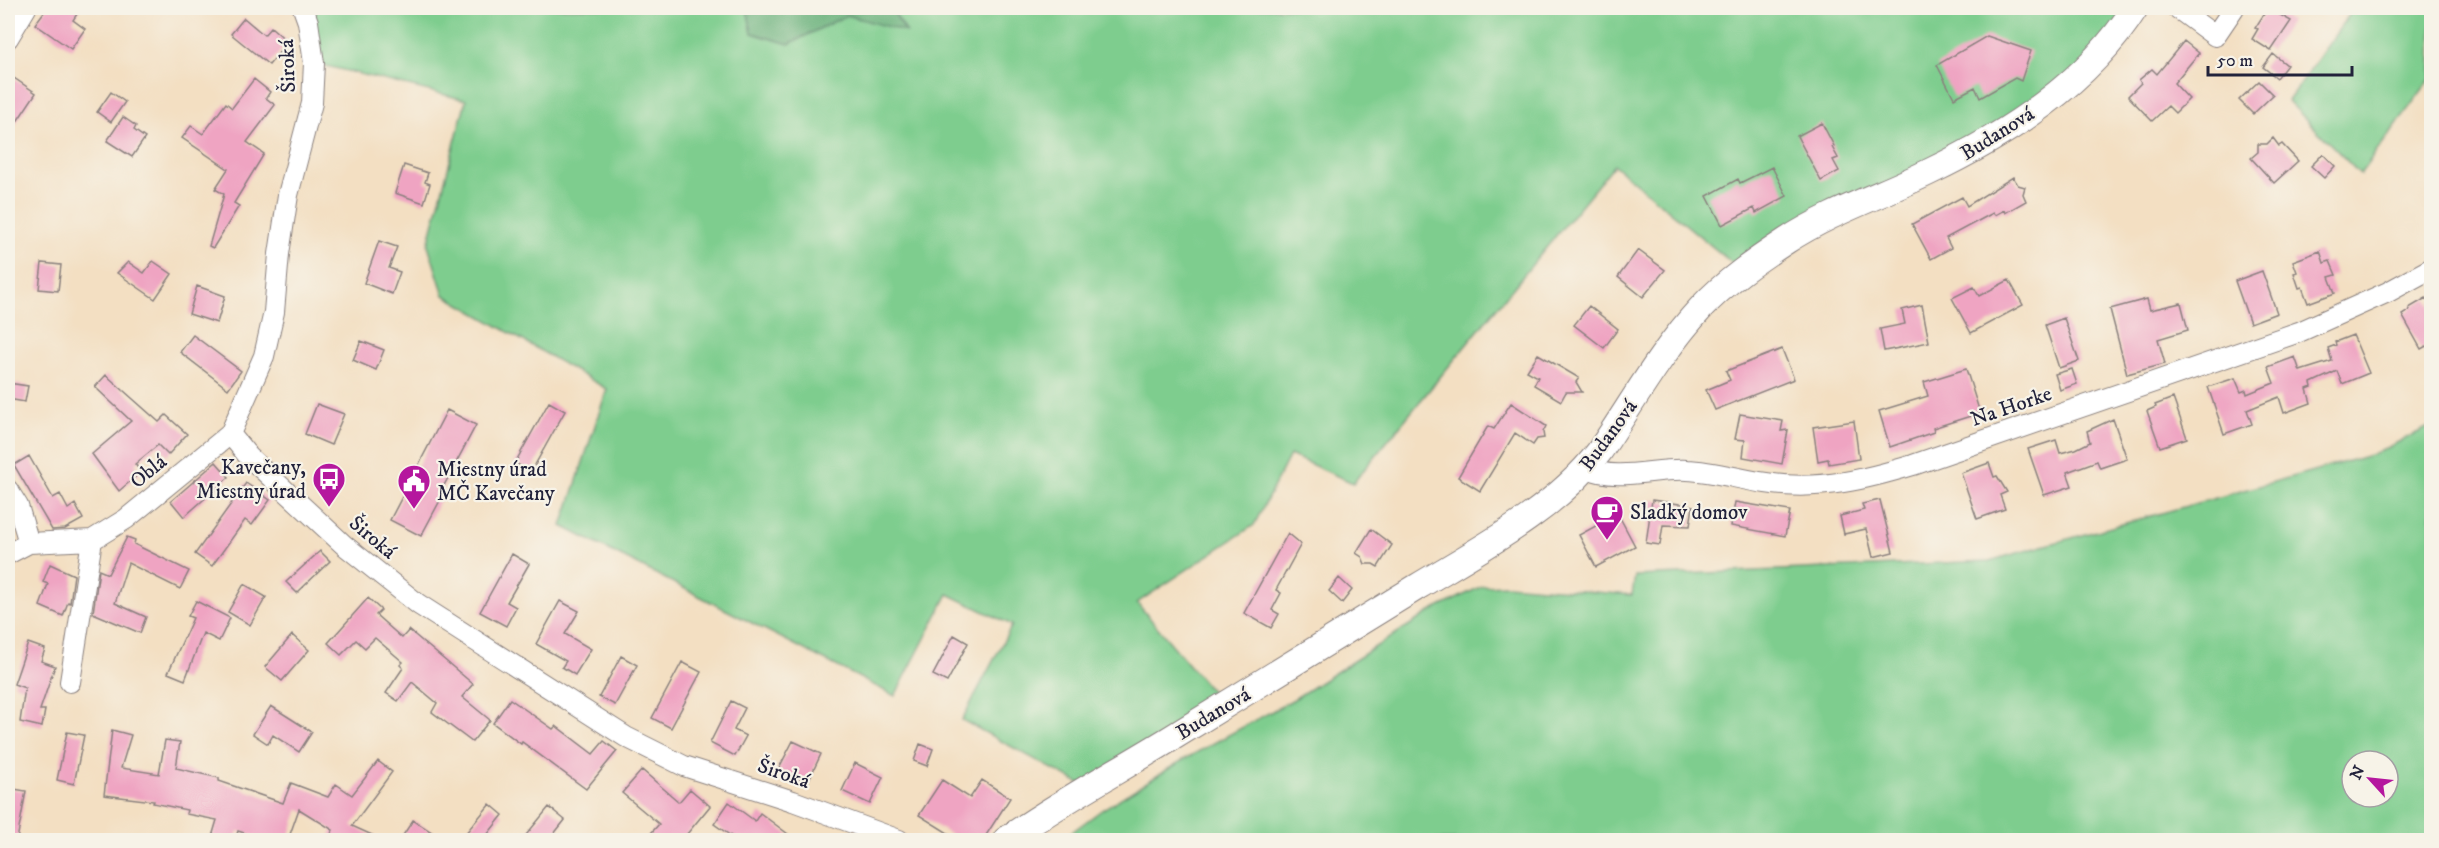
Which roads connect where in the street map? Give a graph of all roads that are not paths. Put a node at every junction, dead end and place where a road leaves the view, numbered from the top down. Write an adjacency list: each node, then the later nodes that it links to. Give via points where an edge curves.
1 (26, 8): 6 (street)
2 (303, 8): 8 (street, Široká, via 314,63 312,103 288,195 274,312 264,356)
3 (2135, 8): 9 (street, Budanová, via 2121,30 2078,76 1992,140 1837,213 1788,240 1743,272 1702,307 1680,333)
4 (2177, 8): 5 (street, via 2215,36)
5 (2234, 8)
6 (8, 38)
7 (2432, 268): 9 (street, Na Horke, via 2299,332 1862,480 1795,486 1689,470 1613,475)
8 (230, 434): 11 (street, Oblá, via 126,519); 15 (street, Široká, via 249,457 344,545 418,604 626,737 684,766)
9 (1587, 468): 16 (street, Budanová, via 1553,498 1466,557 1057,805)
10 (8, 490): 12 (street, via 18,506)
11 (92, 540): 12 (street, Oblá); 14 (street)
12 (29, 543): 13 (street, Oblá)
13 (8, 554)
14 (70, 682)
15 (900, 840)
16 (1006, 840)

